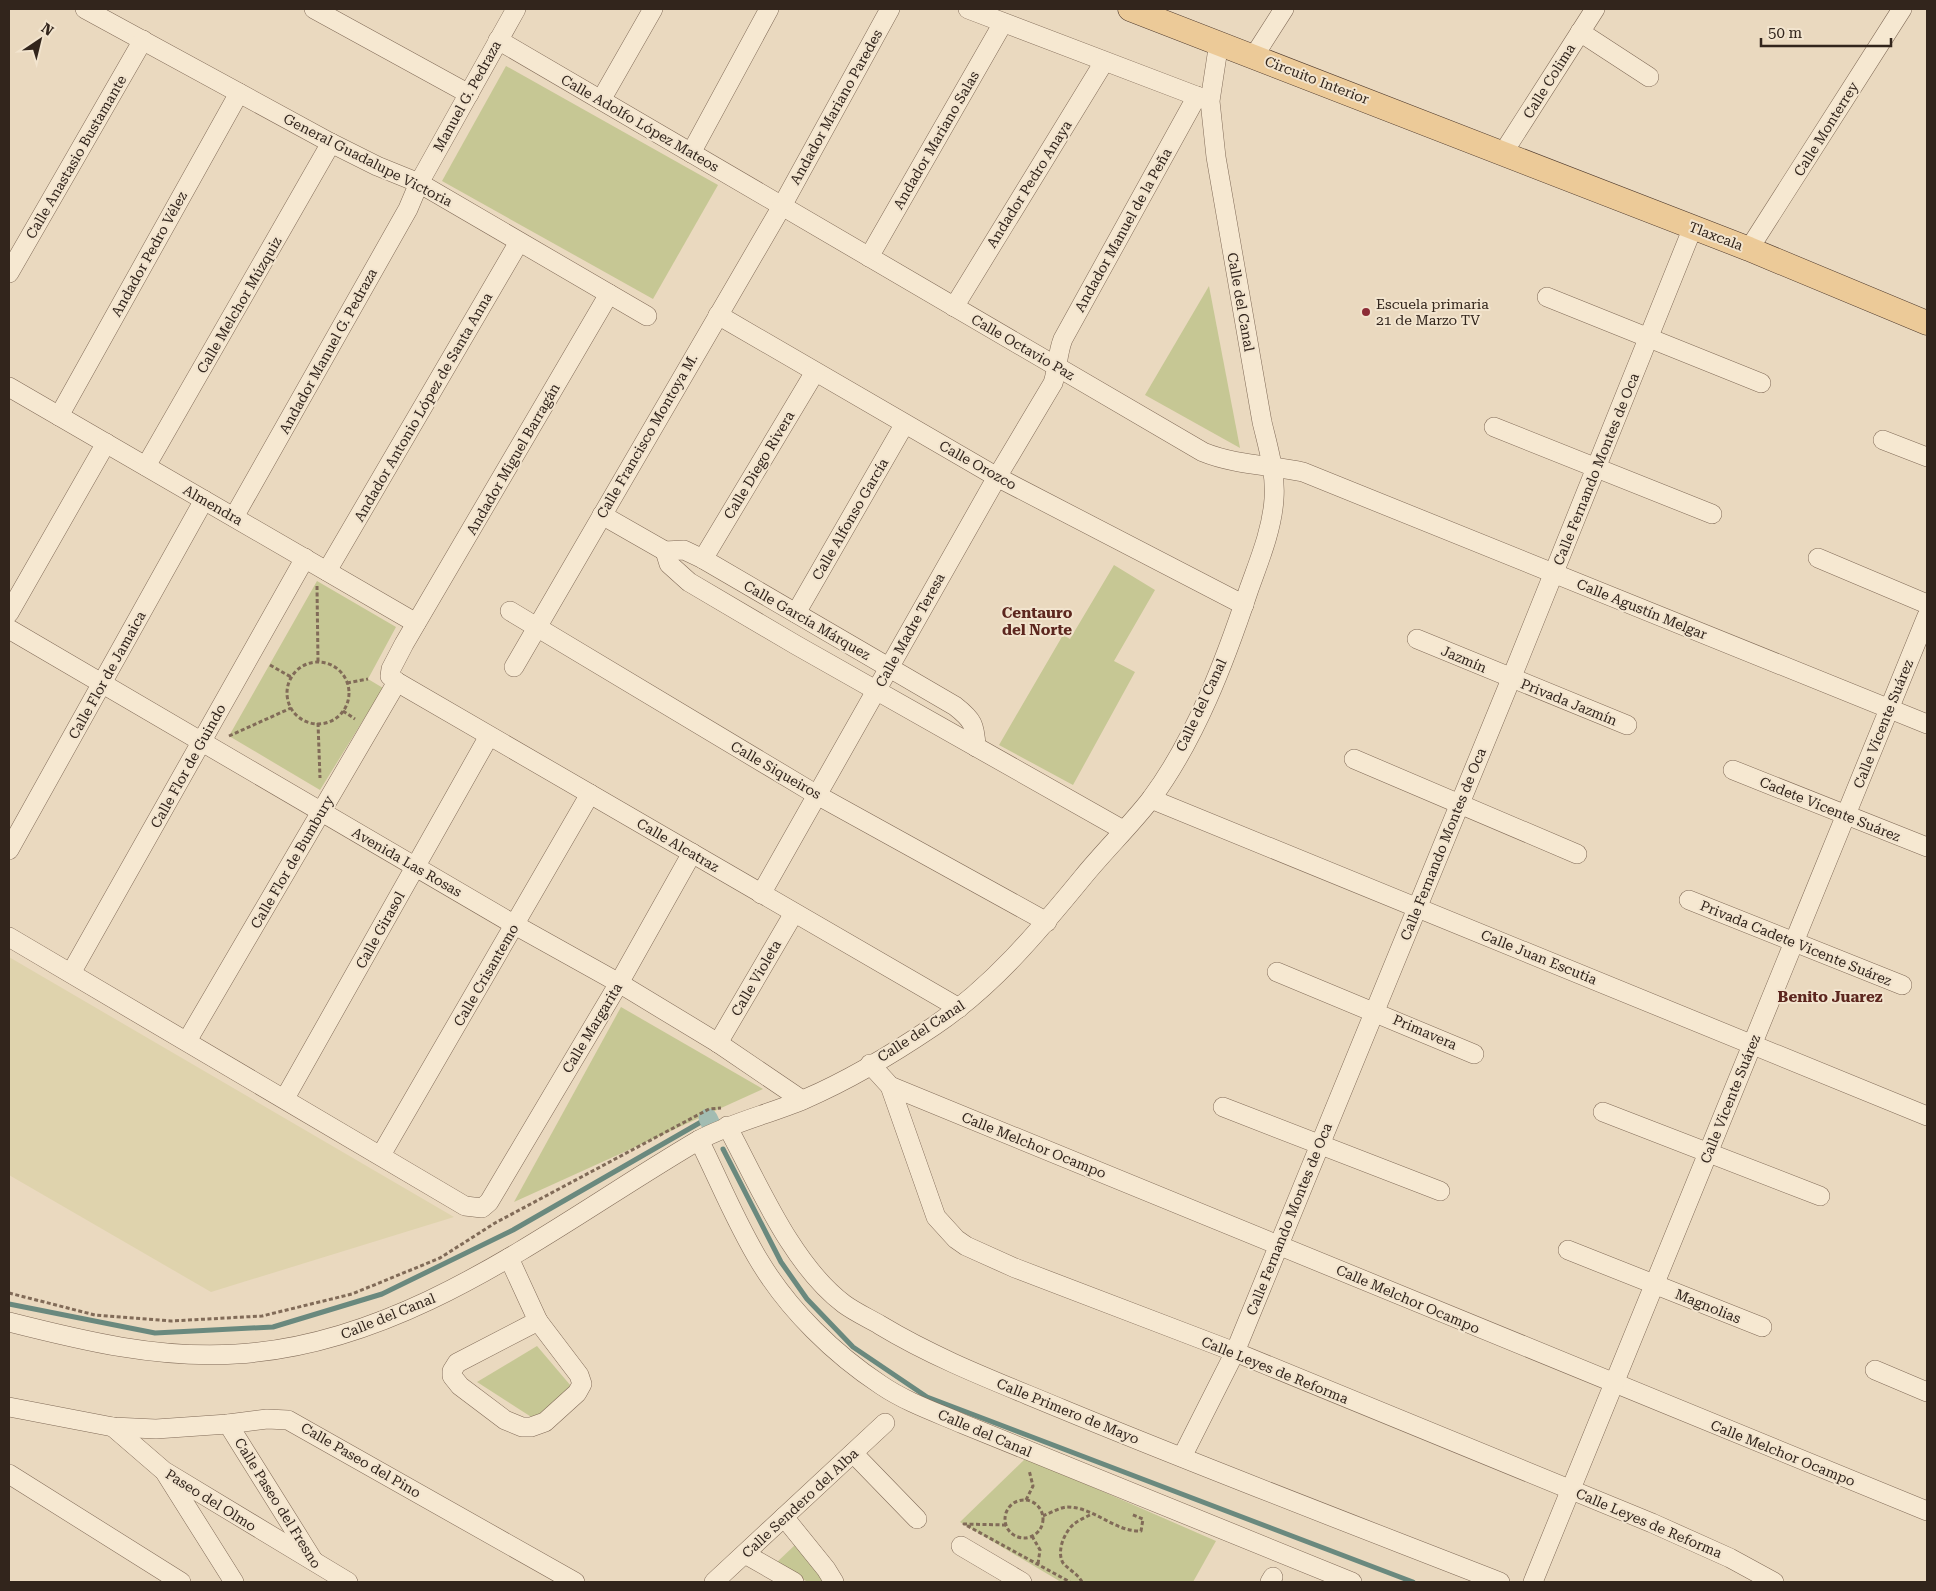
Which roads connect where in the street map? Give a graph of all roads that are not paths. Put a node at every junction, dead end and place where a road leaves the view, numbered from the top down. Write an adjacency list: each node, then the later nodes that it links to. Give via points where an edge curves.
1 (85, 9): 14 (street, General Guadalupe Victoria)
2 (314, 9): 21 (street)
3 (516, 9): 15 (street, Manuel G. Pedraza)
4 (653, 9): 23 (street)
5 (770, 9): 25 (street)
6 (890, 9): 28 (street, Andador Mariano Paredes)
7 (968, 9): 12 (street)
8 (1130, 9): 16 (main road, Circuito Interior)
9 (1284, 9): 17 (street)
10 (1595, 9): 13 (street, Calle Colima)
11 (1902, 9): 31 (street, Calle Monterrey)
12 (1003, 23): 18 (street); 33 (street, Andador Mariano Salas)
13 (1580, 32): 19 (street); 26 (street, Calle Colima)
14 (143, 40): 20 (street, General Guadalupe Victoria); 32 (street, Calle Anastasio Bustamante)
15 (498, 40): 21 (street, Manuel G. Pedraza); 23 (street, Calle Adolfo López Mateos)
16 (1219, 42): 17 (main road, Circuito Interior); 22 (street, Calle del Canal)
17 (1254, 56): 26 (main road, Circuito Interior)
18 (1104, 62): 22 (street); 37 (street, Andador Pedro Anaya)
19 (1648, 77)
20 (239, 93): 24 (street, General Guadalupe Victoria); 46 (street, Andador Pedro Vélez)
21 (469, 94): 27 (street, Manuel G. Pedraza)
22 (1204, 99): 42 (street, Andador Manuel de la Peña, via 1063,339); 52 (street, Calle del Canal)
23 (600, 100): 25 (street, Calle Adolfo López Mateos)
24 (330, 143): 27 (street, General Guadalupe Victoria); 53 (street, Calle Melchor Múzquiz)
25 (692, 153): 28 (street, Calle Adolfo López Mateos)
26 (1503, 153): 29 (main road, Tlaxcala)
27 (419, 183): 30 (street, General Guadalupe Victoria); 59 (street, Andador Manuel G. Pedraza, via 408,209)
28 (782, 206): 33 (street, Calle Octavio Paz); 38 (street, Calle Francisco Montoya M.)
29 (1693, 227): 31 (main road, Tlaxcala); 41 (street, Calle Fernando Montes de Oca)
30 (519, 242): 35 (street, General Guadalupe Victoria); 65 (street, Andador Antonio López de Santa Anna)
31 (1749, 249): 40 (main road, Tlaxcala)
32 (14, 251): 34 (street, Calle Anastasio Bustamante)
33 (870, 257): 37 (street, Calle Octavio Paz)
34 (9, 273)
35 (609, 294): 39 (street, General Guadalupe Victoria); 72 (street, Andador Miguel Barragán)
36 (1547, 297): 41 (street)
37 (954, 307): 42 (street, Calle Octavio Paz)
38 (718, 315): 43 (street, Calle Orozco); 58 (street, Calle Francisco Montoya M.)
39 (648, 316)
40 (1927, 323)
41 (1649, 338): 44 (street); 54 (street, Calle Fernando Montes de Oca)
42 (1056, 366): 52 (street, Calle Octavio Paz, via 1203,452 1233,462); 55 (street, Calle Madre Teresa, via 1053,382)
43 (815, 372): 47 (street, Calle Orozco); 63 (street, Calle Diego Rivera)
44 (1762, 383)
45 (9, 387): 46 (street, Almendra)
46 (59, 416): 50 (street, Almendra)
47 (904, 424): 55 (street, Calle Orozco); 70 (street, Calle Alfonso García)
48 (1494, 427): 54 (street)
49 (1884, 440): 51 (street)
50 (106, 443): 53 (street, Almendra); 69 (street)
51 (1927, 457)
52 (1272, 465): 64 (street, Calle Agustín Melgar, via 1303,472); 67 (street, Calle del Canal, via 1274,498 1271,521)
53 (146, 466): 56 (street, Almendra)
54 (1597, 468): 57 (street); 64 (street, Calle Fernando Montes de Oca)
55 (997, 477): 67 (street, Calle Orozco); 77 (street, Calle Madre Teresa)
56 (204, 500): 59 (street, Almendra); 80 (street, Calle Flor de Jamaica)
57 (1712, 514)
58 (602, 515): 60 (street, Calle García Márquez); 74 (street, Calle Francisco Montoya M.)
59 (234, 517): 61 (street, Almendra)
60 (665, 551): 63 (street, Calle García Márquez, via 684,550); 81 (street, Calle García Márquez, via 669,564 689,582)
61 (305, 558): 65 (street, Almendra); 86 (street, Calle Flor de Guindo)
62 (1818, 558): 66 (street)
63 (703, 559): 70 (street, Calle García Márquez)
64 (1554, 574): 78 (street, Calle Fernando Montes de Oca); 82 (street, Calle Agustín Melgar)
65 (322, 576): 72 (street, Almendra)
66 (1927, 604)
67 (1244, 605): 92 (street, Calle del Canal, via 1210,692)
68 (510, 611): 74 (street, Calle Siqueiros)
69 (9, 613)
70 (796, 613): 77 (street, Calle García Márquez)
71 (1927, 616): 82 (street, Calle Vicente Suárez)
72 (416, 623): 79 (street, Andador Miguel Barragán, via 391,669 390,676)
73 (9, 628): 80 (street, Avenida Las Rosas)
74 (536, 628): 76 (street, Calle Francisco Montoya M.); 91 (street, Calle Siqueiros)
75 (1417, 639): 78 (street, Jazmín)
76 (514, 667)
77 (889, 668): 81 (street, Calle Madre Teresa); 87 (street, Calle García Márquez, via 968,716 975,728)
78 (1511, 679): 84 (street, Privada Jazmín); 93 (street, Calle Fernando Montes de Oca)
79 (397, 682): 85 (street, Calle Alcatraz); 94 (street, Calle Flor de Bumbury)
80 (102, 683): 86 (street, Avenida Las Rosas); 98 (street, Calle Flor de Jamaica)
81 (876, 690): 87 (street, Calle García Márquez); 91 (street, Calle Madre Teresa)
82 (1889, 709): 83 (street, Calle Agustín Melgar); 95 (street, Calle Vicente Suárez)
83 (1927, 724)
84 (1627, 726)
85 (489, 736): 90 (street, Calle Alcatraz); 101 (street, Calle Girasol)
86 (202, 741): 94 (street, Avenida Las Rosas); 111 (street, Calle Flor de Guindo)
87 (976, 747): 96 (street, Calle García Márquez)
88 (1354, 759): 93 (street)
89 (1733, 770): 95 (street, Cadete Vicente Suárez)
90 (590, 794): 99 (street, Calle Alcatraz); 107 (street, Calle Crisantemo)
91 (817, 795): 102 (street, Calle Madre Teresa); 106 (street, Calle Siqueiros)
92 (1151, 799): 96 (street, Calle del Canal); 104 (street, Calle Juan Escutia)
93 (1459, 805): 100 (street); 104 (street, Calle Fernando Montes de Oca)
94 (321, 812): 101 (street, Avenida Las Rosas); 116 (street, Calle Flor de Bumbury)
95 (1846, 815): 97 (street, Cadete Vicente Suárez); 109 (street, Calle Vicente Suárez)
96 (1123, 830): 106 (street, Calle del Canal)
97 (1927, 847)
98 (9, 850)
99 (692, 853): 102 (street, Calle Alcatraz); 112 (street, Calle Margarita)
100 (1578, 854)
101 (415, 866): 107 (street, Avenida Las Rosas); 122 (street, Calle Girasol)
102 (761, 894): 105 (street, Calle Alcatraz)
103 (1689, 900): 109 (street, Privada Cadete Vicente Suárez)
104 (1416, 907): 115 (street, Calle Fernando Montes de Oca); 118 (street, Calle Juan Escutia)
105 (794, 913): 114 (street, Calle Alcatraz); 117 (street, Calle Violeta)
106 (1047, 922): 114 (street, Calle del Canal, via 1007,965)
107 (515, 925): 112 (street, Avenida Las Rosas); 131 (street, Calle Crisantemo)
108 (9, 937): 111 (street)
109 (1794, 942): 113 (street, Privada Cadete Vicente Suárez); 118 (street, Calle Vicente Suárez)
110 (1277, 972): 115 (street, Primavera)
111 (71, 973): 116 (street)
112 (619, 983): 117 (street, Avenida Las Rosas); 131 (street, Calle Margarita, via 489,1202 482,1208 465,1206)
113 (1902, 985)
114 (959, 1008): 120 (street, Calle del Canal, via 932,1028)
115 (1375, 1011): 119 (street, Primavera); 129 (street, Calle Fernando Montes de Oca)
116 (187, 1041): 122 (street)
117 (718, 1043): 123 (street, Avenida Las Rosas)
118 (1753, 1044): 126 (street, Calle Juan Escutia); 130 (street, Calle Vicente Suárez)
119 (1474, 1054)
120 (870, 1064): 121 (street, Calle Leyes de Reforma); 123 (street, Calle del Canal)
121 (890, 1086): 134 (street, Calle Melchor Ocampo); 141 (street, Calle Leyes de Reforma, via 936,1217 956,1239 1015,1268)
122 (285, 1098): 131 (street)
123 (802, 1100): 127 (street, Calle del Canal)
124 (1222, 1107): 129 (street)
125 (1603, 1112): 130 (street)
126 (1927, 1116)
127 (727, 1126): 128 (street, Calle del Canal); 150 (street, Calle Primero de Mayo, via 780,1225 804,1261 844,1304 949,1362)
128 (699, 1140): 136 (street, Calle del Canal); 169 (street, Calle del Canal, via 746,1236 774,1283 834,1349 882,1386 972,1428)
129 (1320, 1145): 132 (street); 134 (street, Calle Fernando Montes de Oca)
130 (1709, 1152): 133 (street); 137 (street, Calle Vicente Suárez)
131 (381, 1155)
132 (1440, 1191)
133 (1820, 1196)
134 (1278, 1245): 141 (street, Calle Fernando Montes de Oca); 143 (street, Calle Melchor Ocampo)
135 (1568, 1250): 137 (street, Magnolias)
136 (508, 1258): 138 (street); 139 (street, Calle del Canal, via 459,1286 375,1324 315,1342 258,1353 162,1353 112,1347)
137 (1655, 1284): 140 (street, Magnolias); 143 (street, Calle Vicente Suárez)
138 (538, 1321): 138 (street, via 579,1375 582,1384 577,1393 545,1422 531,1427 505,1420 460,1386 452,1371 457,1363)
139 (9, 1322)
140 (1762, 1327)
141 (1234, 1352): 150 (street, Calle Fernando Montes de Oca); 153 (street, Calle Leyes de Reforma)
142 (1875, 1370): 144 (street)
143 (1614, 1384): 153 (street, Calle Vicente Suárez); 154 (street, Calle Melchor Ocampo)
144 (1927, 1392)
145 (9, 1407): 148 (street, Calle Paseo del Pino)
146 (885, 1423): 149 (street, Calle Sendero del Alba)
147 (228, 1424): 148 (street, Calle Paseo del Pino, via 156,1429); 159 (street, Calle Paseo del Fresno); 164 (street, Calle Paseo del Pino, via 272,1419 295,1423)
148 (113, 1427): 151 (street, Paseo del Olmo)
149 (853, 1453): 155 (street, Calle Sendero del Alba); 156 (street)
150 (1182, 1457): 170 (street, Calle Primero de Mayo)
151 (164, 1471): 159 (street, Paseo del Olmo); 161 (street)
152 (9, 1474): 160 (street)
153 (1571, 1490): 171 (street, Calle Vicente Suárez); 172 (street, Calle Leyes de Reforma, via 1730,1558)
154 (1927, 1511)
155 (784, 1517): 158 (street, Calle Sendero del Alba); 167 (street)
156 (917, 1519)
157 (961, 1546): 168 (street)
158 (745, 1554): 165 (street, Calle Sendero del Alba); 166 (street)
159 (316, 1564): 162 (street, Calle Paseo del Fresno); 163 (street, Paseo del Olmo)
160 (181, 1582)
161 (234, 1582)
162 (327, 1582)
163 (348, 1582)
164 (575, 1582)
165 (714, 1582)
166 (794, 1582)
167 (834, 1582)
168 (1022, 1582)
169 (1352, 1582)
170 (1500, 1582)
171 (1534, 1582)
172 (1774, 1582)

